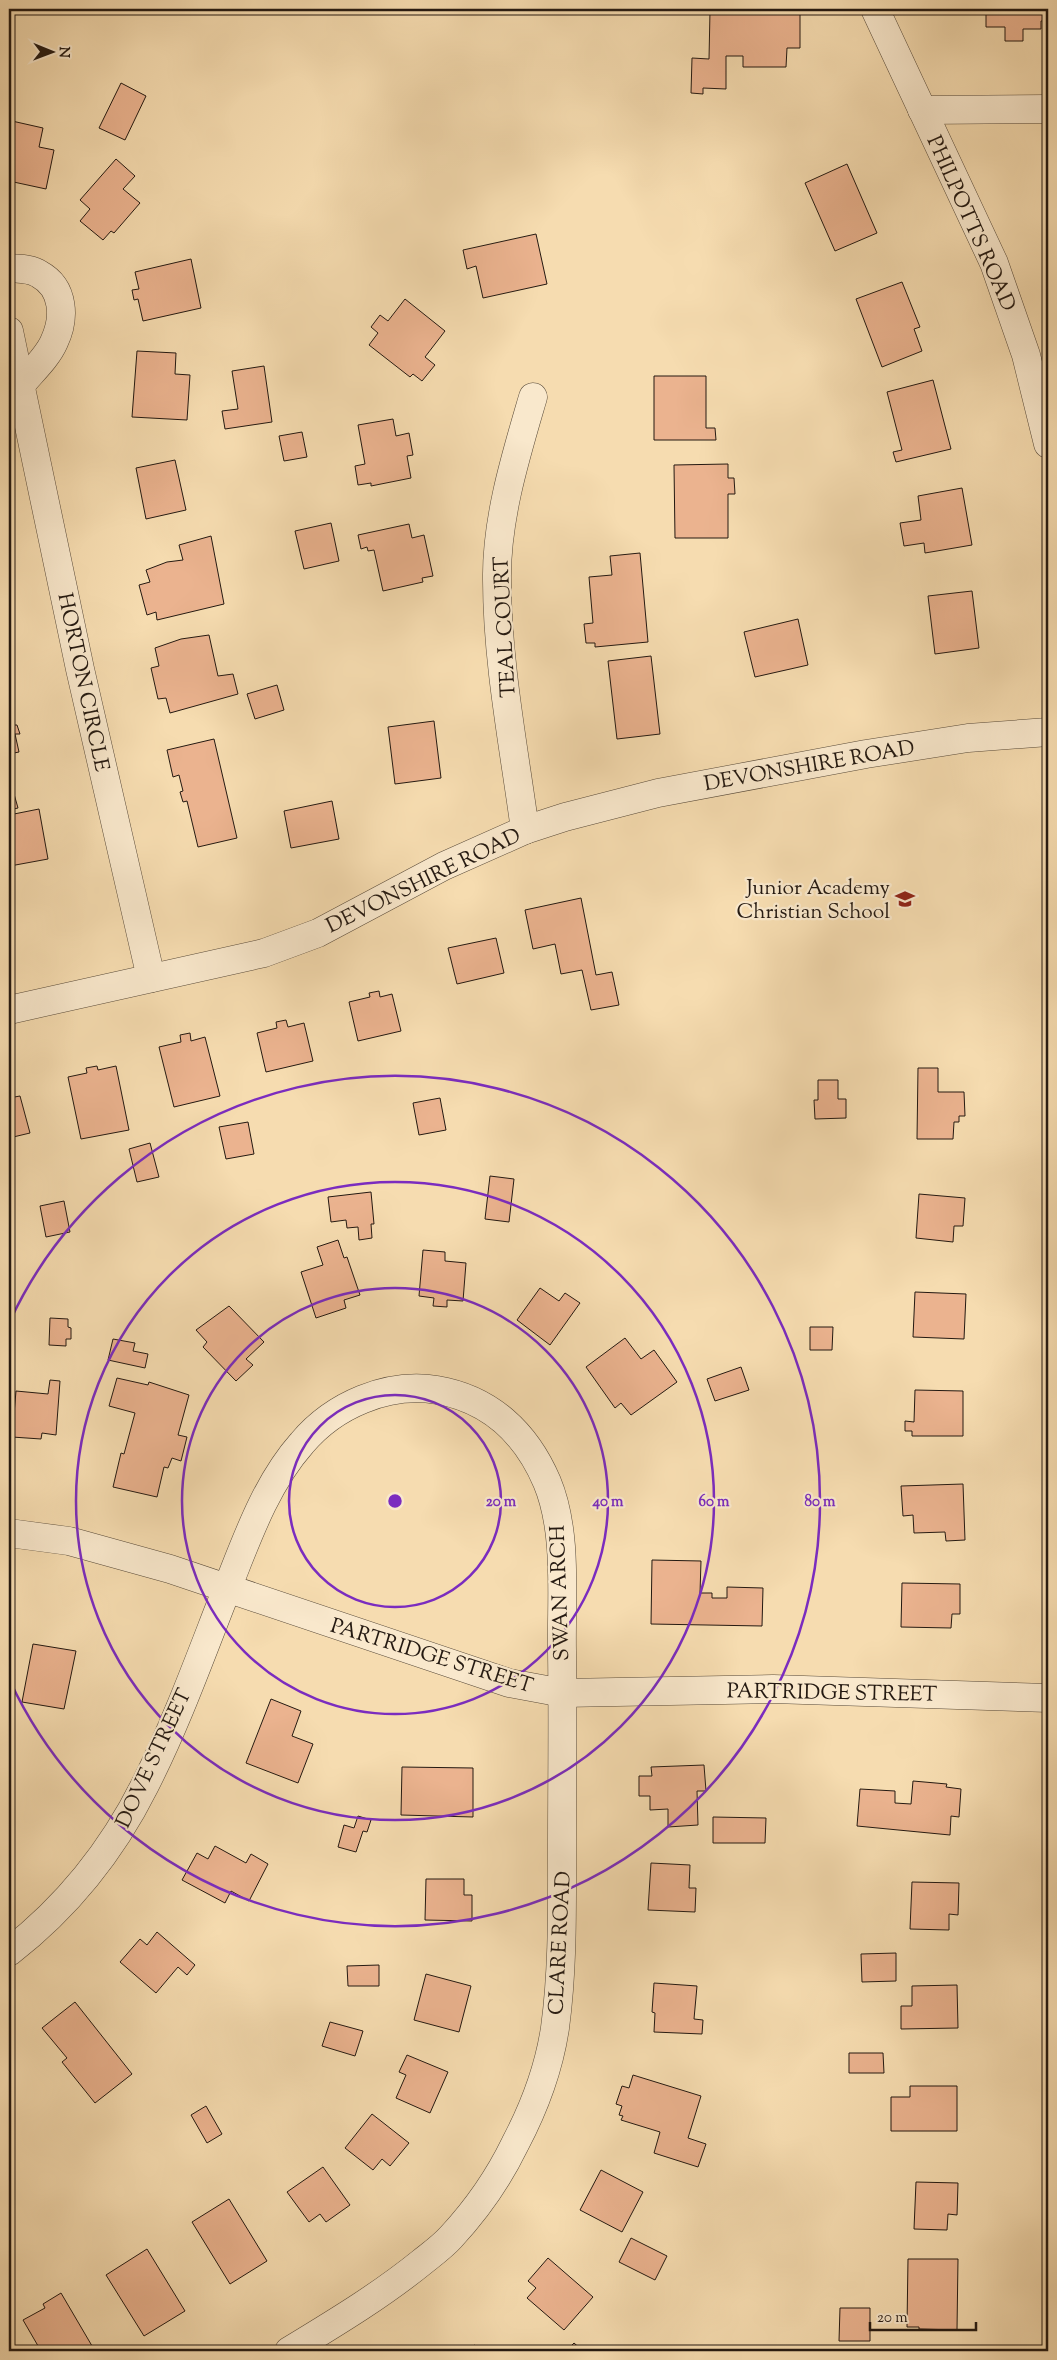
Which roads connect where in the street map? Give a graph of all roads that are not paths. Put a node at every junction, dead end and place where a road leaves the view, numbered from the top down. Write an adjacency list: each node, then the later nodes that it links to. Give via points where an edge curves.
1 (875, 9): 3 (street, PHILPOTTS ROAD)
2 (1048, 109): 3 (street)
3 (922, 110): 8 (street, PHILPOTTS ROAD, via 994,262 1026,354)
4 (9, 268): 6 (street, via 40,274 54,286 61,304 62,321 54,344)
5 (9, 331): 6 (street, HORTON CIRCLE)
6 (20, 386): 11 (street, HORTON CIRCLE, via 80,669)
7 (533, 397): 10 (street, TEAL COURT, via 512,472 497,579 504,680)
8 (1048, 444)
9 (1048, 732): 10 (street, DEVONSHIRE ROAD, via 968,738 819,762 658,793)
10 (525, 830): 11 (street, DEVONSHIRE ROAD, via 444,866 318,933 264,953)
11 (151, 978): 12 (street, DEVONSHIRE ROAD)
12 (9, 1010)
13 (9, 1533): 14 (street, PARTRIDGE STREET, via 69,1541)
14 (227, 1588): 15 (street, PARTRIDGE STREET, via 509,1683); 15 (street, SWAN ARCH, via 249,1533 281,1469 305,1439 334,1415 365,1398 397,1389 436,1390 480,1404 508,1422 529,1447 549,1485 560,1527); 17 (street, DOVE STREET, via 162,1750 118,1833 79,1887 43,1925)
15 (563, 1693): 16 (street, PARTRIDGE STREET, via 773,1689); 18 (street, CLARE ROAD, via 562,1968 554,2034 540,2087 515,2146 481,2200 449,2240 386,2291)
16 (1048, 1698)
17 (9, 1952)
18 (289, 2351)

